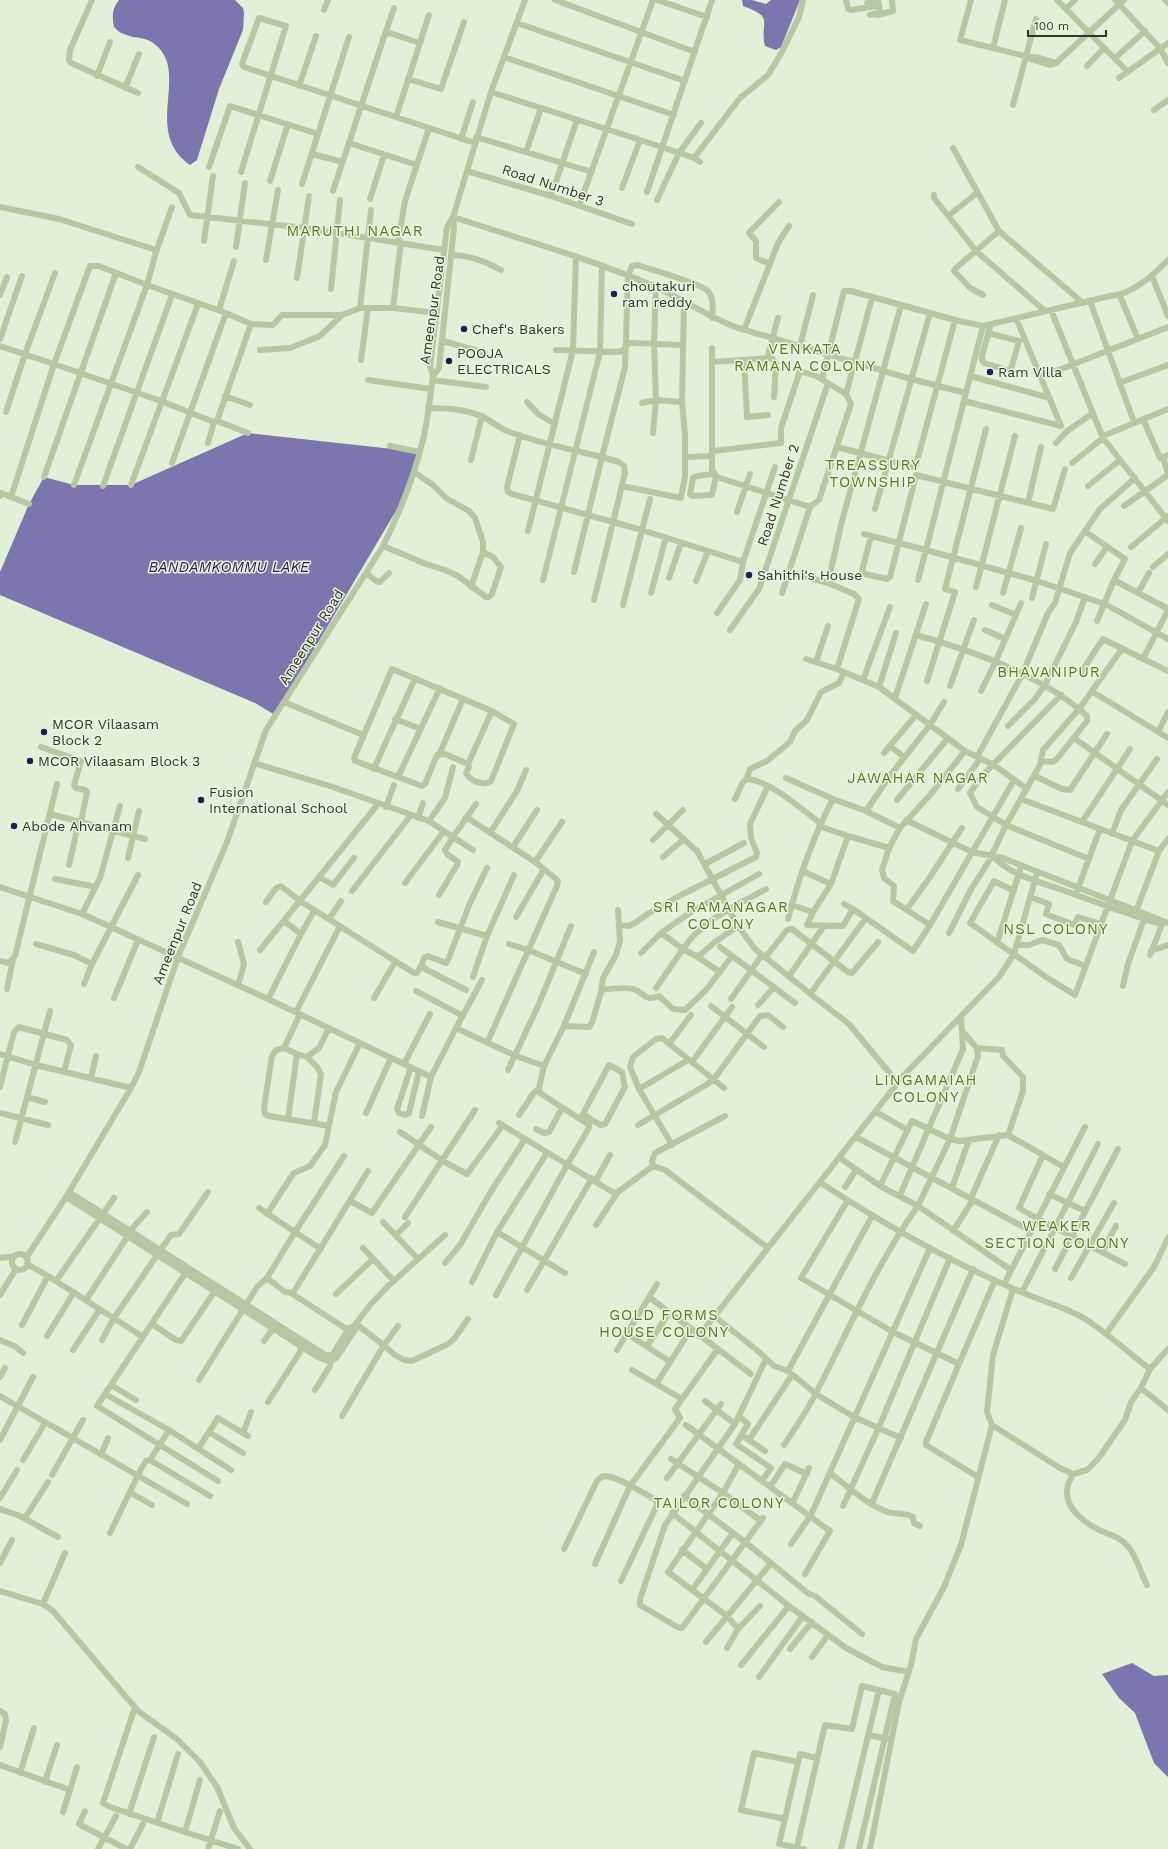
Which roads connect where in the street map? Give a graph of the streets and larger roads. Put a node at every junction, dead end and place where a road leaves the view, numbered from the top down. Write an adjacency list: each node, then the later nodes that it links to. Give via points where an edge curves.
1 (92, 0): 51 (street, via 68,57 71,63)
2 (328, 0): 22 (street)
3 (525, 0): 29 (street, Ameenpur Road)
4 (555, 0): 30 (street)
5 (653, 0): 30 (street)
6 (657, 0): 26 (street)
7 (712, 0): 26 (street)
8 (803, 0): 87 (street, via 799,17 768,76 740,98)
9 (846, 0): 17 (street, via 848,9 851,10)
10 (892, 0): 24 (street, via 892,12)
11 (972, 0): 39 (street, via 960,40)
12 (1005, 0): 39 (street)
13 (1057, 0): 21 (street)
14 (1075, 0): 21 (street)
15 (1165, 0): 19 (street)
16 (1120, 1): 31 (street); 32 (street)
17 (877, 2): 18 (street); 24 (street)
18 (867, 3)
19 (1168, 3)
20 (394, 8): 33 (street)
21 (1066, 9): 32 (street)
22 (324, 10)
23 (870, 14): 24 (street)
24 (878, 14)
25 (429, 15): 37 (street)
26 (707, 17): 42 (street)
27 (1036, 19): 44 (street)
28 (464, 22): 54 (street, via 441,89)
29 (517, 23): 45 (street, Ameenpur Road); 47 (street)
30 (642, 32): 42 (street); 47 (street)
31 (1145, 32): 41 (street); 46 (street)
32 (1090, 33): 40 (street); 44 (street, via 1056,63)
33 (385, 34): 37 (street, via 390,33); 65 (street)
34 (316, 36): 56 (street)
35 (349, 37): 60 (street)
36 (110, 42): 51 (street)
37 (419, 43): 54 (street)
38 (1168, 43): 41 (street)
39 (992, 48): 44 (street)
40 (1104, 48): 46 (street); 49 (street)
41 (1160, 48): 48 (street); 50 (street)
42 (695, 52): 55 (street)
43 (139, 54): 57 (street)
44 (1025, 56): 64 (street)
45 (504, 57): 58 (street, Ameenpur Road); 61 (street)
46 (1115, 58): 50 (street)
47 (632, 63): 55 (street); 61 (street)
48 (1168, 63)
49 (1087, 66)
50 (1128, 72): 53 (street)
51 (97, 76): 57 (street)
52 (270, 76): 52 (street, via 244,68 242,64 259,18 286,26); 56 (street); 68 (street)
53 (1119, 78)
54 (408, 79): 70 (street)
55 (685, 81): 69 (street)
56 (299, 86): 60 (street)
57 (125, 88): 59 (street)
58 (491, 92): 66 (street); 78 (street, Ameenpur Road)
59 (138, 93)
60 (330, 96): 65 (street); 76 (street)
61 (619, 97): 69 (street); 75 (street)
62 (1168, 100): 67 (street)
63 (472, 102): 77 (street)
64 (1013, 105)
65 (362, 106): 70 (street); 80 (street)
66 (541, 108): 71 (street); 83 (street)
67 (1154, 110)
68 (259, 114): 73 (street); 93 (street, via 231,105 228,107); 95 (street)
69 (674, 115): 81 (street)
70 (396, 117): 74 (street)
71 (577, 120): 75 (street); 90 (street)
72 (701, 123): 84 (street)
73 (288, 124): 76 (street); 98 (street)
74 (429, 128): 77 (street); 91 (street)
75 (608, 130): 79 (street); 96 (street)
76 (318, 134): 85 (street)
77 (461, 139): 78 (street)
78 (475, 140): 83 (street); 94 (street, Ameenpur Road)
79 (640, 140): 81 (street); 101 (street)
80 (349, 143): 86 (street); 88 (street)
81 (662, 147): 84 (street); 104 (street)
82 (953, 148): 105 (street)
83 (526, 152): 90 (street)
84 (679, 153): 87 (street); 111 (street)
85 (312, 154): 88 (street); 100 (street)
86 (384, 154): 91 (street); 109 (street)
87 (694, 158): 89 (street)
88 (343, 162): 103 (street)
89 (700, 162)
90 (563, 163): 96 (street); 108 (street)
91 (417, 165): 129 (street, via 405,201)
92 (138, 167): 119 (street, via 178,193 190,215)
93 (209, 167)
94 (467, 171): 108 (street, Road Number 3); 118 (street, Ameenpur Road)
95 (241, 172)
96 (592, 172): 113 (street)
97 (213, 176): 119 (street)
98 (270, 181)
99 (245, 183): 120 (street)
100 (302, 184)
101 (622, 188)
102 (278, 190): 122 (street)
103 (333, 191)
104 (647, 192)
105 (977, 193): 117 (street); 125 (street)
106 (934, 195): 117 (street)
107 (309, 196): 124 (street)
108 (551, 196): 113 (street, Road Number 3)
109 (370, 199)
110 (340, 200): 126 (street)
111 (657, 200)
112 (779, 202): 139 (street, via 749,233 756,241 756,258)
113 (580, 206): 121 (street, Road Number 3)
114 (172, 207): 133 (street)
115 (0, 208): 133 (street, via 59,219)
116 (371, 210): 127 (street)
117 (948, 216): 132 (street)
118 (453, 217): 131 (street, via 447,227); 134 (street, Ameenpur Road); 135 (street)
119 (208, 218): 120 (street); 128 (street)
120 (239, 221): 122 (street); 130 (street)
121 (632, 224)
122 (271, 225): 124 (street); 136 (street)
123 (790, 226): 139 (street, via 779,240)
124 (305, 228): 126 (street); 148 (street)
125 (999, 231): 132 (street); 160 (street)
126 (337, 233): 127 (street); 151 (street)
127 (368, 237): 129 (street); 163 (street)
128 (204, 241)
129 (400, 242): 131 (street); 165 (street)
130 (236, 247)
131 (444, 250): 169 (street)
132 (976, 251): 155 (street, via 954,271 970,288); 167 (street)
133 (156, 252): 149 (street)
134 (451, 255): 141 (street, via 464,255); 185 (street, Ameenpur Road)
135 (576, 256): 140 (street); 196 (street)
136 (266, 260)
137 (1168, 260): 146 (street)
138 (234, 261): 166 (street)
139 (770, 264): 181 (street)
140 (602, 265): 145 (street); 197 (street)
141 (501, 270)
142 (55, 273): 201 (street)
143 (116, 273): 149 (street); 207 (street, via 99,266 90,266); 211 (street)
144 (22, 276): 184 (street)
145 (628, 276): 150 (street); 173 (street, via 632,266 638,265 704,288 712,299); 189 (street)
146 (1152, 276): 156 (street); 172 (street)
147 (7, 277): 152 (street)
148 (297, 278)
149 (146, 285): 153 (street); 218 (street)
150 (656, 287): 159 (street); 188 (street)
151 (331, 289)
152 (0, 295)
153 (172, 295): 161 (street); 224 (street)
154 (813, 295): 192 (street)
155 (983, 295)
156 (1120, 296): 158 (street); 187 (street)
157 (872, 298): 162 (street); 200 (street, via 846,291 843,294); 206 (street)
158 (1090, 301): 160 (street); 198 (street)
159 (684, 302): 173 (street); 190 (street)
160 (1083, 303): 167 (street)
161 (198, 304): 166 (street); 231 (street)
162 (901, 305): 170 (street); 210 (street)
163 (360, 308): 164 (street); 171 (street)
164 (368, 308): 165 (street); 203 (street)
165 (394, 308): 169 (street)
166 (219, 310): 168 (street)
167 (1048, 311): 175 (street); 208 (street)
168 (226, 313): 177 (street); 240 (street)
169 (437, 313): 183 (street)
170 (930, 313): 176 (street); 216 (street)
171 (342, 315): 177 (street, via 282,315 273,325); 194 (street, via 320,336 290,348)
172 (1168, 316)
173 (712, 318): 181 (street)
174 (778, 318): 186 (street)
175 (1016, 318): 178 (street); 213 (street)
176 (955, 320): 179 (street); 221 (street)
177 (251, 324): 227 (street)
178 (991, 324): 179 (street); 182 (street)
179 (983, 326): 212 (street)
180 (1168, 327): 187 (street)
181 (744, 330): 186 (street)
182 (988, 333): 182 (street, via 982,362 1011,369 1018,341)
183 (435, 335): 185 (street); 214 (street, via 430,366)
184 (0, 339)
185 (443, 339): 199 (street); 214 (street, Ameenpur Road, via 439,368)
186 (772, 339): 192 (street); 202 (street)
187 (1138, 339): 198 (street)
188 (654, 343): 189 (street, via 633,342); 190 (street); 230 (street)
189 (627, 345): 197 (street, via 622,351); 267 (street, via 625,366)
190 (682, 345): 234 (street)
191 (0, 346): 201 (street)
192 (800, 346): 200 (street)
193 (712, 348): 205 (street)
194 (260, 350)
195 (556, 350): 196 (street)
196 (573, 350): 197 (street); 247 (street)
197 (600, 352): 262 (street)
198 (1108, 352): 208 (street); 220 (street)
199 (485, 353)
200 (828, 353): 206 (street); 215 (street)
201 (25, 354): 207 (street); 239 (street)
202 (767, 359): 204 (street); 228 (street, via 772,358 776,364)
203 (360, 360)
204 (744, 361): 205 (street); 242 (street, via 747,417)
205 (712, 362): 264 (street)
206 (856, 362): 210 (street); 226 (street)
207 (54, 364): 211 (street); 294 (street)
208 (1073, 364): 213 (street); 241 (street)
209 (1168, 365): 220 (street)
210 (883, 370): 216 (street); 265 (street)
211 (80, 373): 218 (street); 280 (street)
212 (970, 376): 225 (street); 229 (street)
213 (1041, 377): 229 (street)
214 (433, 378): 222 (street); 223 (street, Ameenpur Road)
215 (822, 379): 219 (street); 264 (street, via 799,372 781,428 781,444)
216 (911, 379): 221 (street); 271 (street)
217 (368, 380): 223 (street)
218 (111, 383): 224 (street); 283 (street)
219 (828, 383): 226 (street); 296 (street, Road Number 2)
220 (1119, 383): 246 (street)
221 (938, 386): 225 (street); 271 (street, via 916,465 913,467)
222 (486, 388)
223 (431, 389): 237 (street, Ameenpur Road)
224 (136, 392): 231 (street); 285 (street)
225 (966, 393): 232 (street)
226 (846, 394): 260 (street, via 851,404)
227 (225, 396): 236 (street); 245 (street)
228 (774, 397)
229 (1050, 398): 248 (street)
230 (656, 400): 234 (street); 235 (street); 252 (street)
231 (161, 401): 240 (street); 284 (street)
232 (964, 401): 248 (street); 282 (street)
233 (527, 402): 247 (street, via 538,414)
234 (682, 402): 268 (street)
235 (642, 403)
236 (250, 405)
237 (428, 408): 243 (street, via 448,408); 263 (street, Ameenpur Road)
238 (1168, 409): 244 (street)
239 (6, 412)
240 (189, 412): 245 (street); 272 (street)
241 (1093, 413): 250 (street); 255 (street)
242 (768, 415)
243 (482, 416): 253 (street); 269 (street)
244 (1143, 419): 246 (street); 266 (street, via 1160,458)
245 (215, 422): 251 (street); 256 (street)
246 (1134, 422): 255 (street)
247 (555, 424): 258 (street)
248 (1061, 426): 250 (street)
249 (986, 430): 289 (street)
250 (1066, 432): 257 (street)
251 (248, 433)
252 (653, 433)
253 (520, 435): 258 (street); 297 (street, via 507,487 508,492)
254 (1015, 436): 293 (street)
255 (1103, 437): 270 (street); 273 (street)
256 (208, 443)
257 (1056, 443)
258 (550, 444): 262 (street); 297 (street)
259 (390, 446): 263 (street)
260 (837, 447): 265 (street); 301 (street, via 820,500)
261 (1042, 447): 298 (street)
262 (575, 450): 267 (street); 302 (street)
263 (420, 452): 276 (street, Ameenpur Road)
264 (712, 453): 268 (street); 279 (street)
265 (860, 453): 271 (street); 340 (street)
266 (1166, 456): 278 (street)
267 (602, 457): 286 (street, via 624,466); 305 (street)
268 (685, 457): 286 (street, via 681,498)
269 (471, 460)
270 (1120, 460): 281 (street); 288 (street)
271 (888, 461): 303 (street)
272 (172, 463)
273 (1072, 463)
274 (775, 467): 291 (street)
275 (1065, 469): 298 (street, via 1054,509)
276 (414, 472): 316 (street, Ameenpur Road, via 399,514); 321 (street, via 446,498 469,511 480,531)
277 (750, 474): 287 (street)
278 (1168, 474): 290 (street)
279 (714, 475): 279 (street, via 712,495 690,494 693,478); 287 (street)
280 (44, 477)
281 (1135, 478): 290 (street); 311 (street, via 1100,509)
282 (943, 481): 289 (street); 314 (street, via 916,475); 319 (street)
283 (74, 485)
284 (132, 485)
285 (103, 486)
286 (622, 486): 307 (street)
287 (746, 486): 291 (street); 304 (street)
288 (1088, 486)
289 (971, 488): 293 (street); 323 (street)
290 (1145, 491): 300 (street); 306 (street)
291 (767, 493): 296 (street); 324 (street)
292 (0, 494): 294 (street)
293 (999, 495): 298 (street); 326 (street)
294 (11, 497): 299 (street)
295 (650, 500): 309 (street)
296 (790, 500): 301 (street); 363 (street, Road Number 2, via 759,589)
297 (536, 501): 302 (street); 310 (street)
298 (1028, 502)
299 (29, 504)
300 (1124, 506)
301 (810, 507): 329 (street)
302 (560, 508): 305 (street); 335 (street)
303 (875, 509)
304 (737, 512)
305 (588, 514): 307 (street); 328 (street)
306 (1167, 518): 318 (street)
307 (614, 522): 309 (street); 350 (street)
308 (1021, 528): 332 (street)
309 (642, 530): 312 (street); 354 (street)
310 (528, 531)
311 (1086, 532): 317 (street); 343 (street, via 1070,553)
312 (666, 538): 313 (street); 344 (street)
313 (681, 543): 320 (street); 334 (street)
314 (898, 543): 314 (street, via 867,535 862,569 865,574 887,580); 319 (street)
315 (1046, 544): 337 (street)
316 (383, 546): 330 (street, Ameenpur Road); 341 (street, via 445,570)
317 (1107, 547): 325 (street); 338 (street, via 1125,559)
318 (1130, 547)
319 (926, 550): 323 (street); 336 (street)
320 (708, 551): 324 (street); 339 (street)
321 (483, 552): 341 (street); 341 (street, via 497,561 501,569 489,596 486,597)
322 (1168, 554): 327 (street)
323 (954, 557): 326 (street); 370 (street, via 945,589 955,592)
324 (743, 562): 358 (street, via 740,580)
325 (1095, 564)
326 (981, 565): 332 (street); 342 (street)
327 (1153, 566)
328 (574, 572)
329 (788, 572): 340 (street); 345 (street)
330 (366, 573): 331 (street, via 380,582); 394 (street, Ameenpur Road)
331 (389, 573)
332 (1009, 573): 337 (street); 346 (street)
333 (1150, 574): 347 (street)
334 (669, 578)
335 (543, 580)
336 (918, 580)
337 (1037, 580): 343 (street); 349 (street)
338 (1114, 580): 347 (street); 353 (street)
339 (696, 581)
340 (828, 584): 377 (street, via 854,594 859,599)
341 (472, 587)
342 (976, 587)
343 (1060, 588): 348 (street); 381 (street)
344 (651, 593)
345 (782, 593)
346 (1003, 593)
347 (1138, 593): 357 (street)
348 (1085, 597): 353 (street); 385 (street, via 1076,622)
349 (1032, 598)
350 (594, 600)
351 (1021, 603): 359 (street)
352 (926, 604): 367 (street)
353 (1105, 604): 361 (street); 365 (street)
354 (623, 605)
355 (992, 605): 359 (street)
356 (890, 607): 383 (street)
357 (1168, 610): 365 (street)
358 (717, 613)
359 (1016, 615): 369 (street)
360 (974, 620): 372 (street)
361 (1097, 621)
362 (828, 626): 375 (street)
363 (730, 630)
364 (985, 630): 369 (street)
365 (1156, 632): 368 (street); 374 (street)
366 (896, 633): 387 (street)
367 (916, 635): 370 (street); 392 (street)
368 (1168, 638)
369 (1006, 639): 376 (street)
370 (939, 642): 372 (street); 384 (street)
371 (1122, 649): 374 (street); 378 (street, via 1101,638); 390 (street)
372 (963, 650): 376 (street); 386 (street)
373 (806, 659): 375 (street)
374 (1143, 659): 379 (street)
375 (816, 662): 377 (street)
376 (995, 663): 381 (street); 389 (street)
377 (837, 669): 380 (street)
378 (1082, 671)
379 (1168, 671)
380 (844, 672): 383 (street); 431 (street, via 839,683 821,692 807,720 795,731 790,742 767,761 750,769)
381 (1022, 675): 385 (street); 418 (street)
382 (415, 678): 388 (street); 400 (street, via 401,712); 406 (street, via 392,669)
383 (863, 680): 387 (street)
384 (928, 681)
385 (1045, 685): 391 (street); 402 (street)
386 (950, 686)
387 (879, 687): 392 (street)
388 (440, 688): 393 (street); 403 (street)
389 (981, 691)
390 (1093, 692): 396 (street); 404 (street)
391 (1061, 695): 396 (street); 423 (street)
392 (895, 698): 399 (street)
393 (464, 699): 397 (street); 416 (street)
394 (284, 702): 406 (street); 421 (street, Ameenpur Road, via 266,730)
395 (944, 702): 401 (street)
396 (1080, 709): 408 (street, via 1088,719); 420 (street, via 1043,750)
397 (492, 711): 422 (street); 422 (street, via 514,724 490,781 484,784 468,777)
398 (1168, 712): 404 (street)
399 (916, 715): 401 (street); 410 (street)
400 (395, 719): 403 (street); 426 (street)
401 (930, 725): 407 (street); 417 (street)
402 (1008, 726)
403 (421, 729): 429 (street)
404 (1158, 732): 409 (street)
405 (1107, 734): 414 (street)
406 (364, 735): 426 (street, via 354,761)
407 (948, 738): 413 (street); 443 (street)
408 (1074, 738): 414 (street); 420 (street, via 1056,760)
409 (1168, 738)
410 (890, 746): 415 (street); 417 (street)
411 (41, 747): 462 (street, via 81,761 74,785 87,792)
412 (1130, 749): 425 (street)
413 (965, 751): 418 (street); 461 (street)
414 (1095, 752): 425 (street); 428 (street, via 1070,790)
415 (884, 753)
416 (439, 755): 422 (street, via 445,754); 429 (street, via 424,786)
417 (904, 758): 454 (street)
418 (978, 758): 423 (street); 437 (street)
419 (1157, 759): 435 (street)
420 (1041, 761): 428 (street)
421 (254, 763): 446 (street, via 333,787); 577 (street, Ameenpur Road, via 227,842)
422 (468, 764)
423 (994, 765): 432 (street); 459 (street, via 970,793 977,807)
424 (453, 767): 463 (street, via 445,798)
425 (1117, 768): 435 (street); 465 (street)
426 (374, 769): 429 (street)
427 (526, 770): 474 (street, via 517,791)
428 (1034, 776): 438 (street)
429 (398, 778)
430 (786, 778): 441 (street)
431 (746, 780): 436 (street, via 752,779); 440 (street)
432 (1014, 780): 438 (street); 459 (street)
433 (57, 784): 455 (street)
434 (394, 785): 450 (street)
435 (1139, 785): 444 (street); 475 (street, via 1121,810)
436 (768, 786): 467 (street); 510 (street, via 750,824 751,838 757,855)
437 (958, 789)
438 (1027, 789): 442 (street)
439 (1168, 792): 444 (street)
440 (735, 799)
441 (833, 799): 454 (street); 467 (street)
442 (1021, 799): 465 (street); 468 (street)
443 (897, 800)
444 (1162, 800): 448 (street); 483 (street)
445 (423, 803): 460 (street)
446 (378, 804): 450 (street); 508 (street)
447 (476, 804): 458 (street)
448 (1168, 805)
449 (120, 806): 472 (street)
450 (386, 807): 457 (street)
451 (537, 810): 486 (street)
452 (683, 810): 466 (street)
453 (139, 811): 476 (street)
454 (866, 811): 469 (street)
455 (50, 814): 462 (street); 521 (street)
456 (656, 814): 466 (street)
457 (411, 815): 460 (street); 516 (street)
458 (466, 817): 474 (street); 478 (street)
459 (992, 817): 468 (street); 490 (street)
460 (418, 818): 463 (street)
461 (906, 820): 469 (street); 485 (street)
462 (80, 822): 472 (street); 498 (street)
463 (429, 822): 473 (street)
464 (562, 822): 496 (street)
465 (1082, 822): 471 (street)
466 (668, 824): 479 (street); 482 (street)
467 (820, 824): 477 (street); 502 (street)
468 (1006, 826): 491 (street); 495 (street)
469 (900, 828): 487 (street)
470 (962, 828): 485 (street)
471 (1100, 829): 475 (street); 495 (street)
472 (114, 831): 476 (street); 514 (street)
473 (444, 831): 478 (street); 511 (street)
474 (490, 833): 486 (street)
475 (1112, 834): 483 (street)
476 (133, 836): 480 (street); 493 (street)
477 (848, 836): 487 (street); 512 (street)
478 (453, 837): 488 (street); 520 (street, via 446,852 457,865)
479 (684, 838): 492 (street); 497 (street)
480 (145, 839)
481 (1168, 839): 489 (street)
482 (653, 840)
483 (1132, 841): 489 (street); 528 (street)
484 (744, 843): 497 (street)
485 (952, 843): 490 (street); 530 (street)
486 (513, 847): 496 (street)
487 (889, 848): 530 (street, via 883,875 894,886 892,900)
488 (473, 850)
489 (1159, 851): 536 (street)
490 (972, 852): 491 (street); 548 (street)
491 (992, 855): 499 (street); 504 (street, via 1000,865); 556 (street)
492 (663, 857)
493 (128, 858)
494 (354, 858): 508 (street, via 333,885)
495 (1090, 859): 518 (street)
496 (535, 862): 501 (street)
497 (705, 864): 510 (street)
498 (69, 865)
499 (1021, 867): 504 (street); 507 (street)
500 (488, 868): 554 (street)
501 (544, 869): 538 (street); 571 (street, via 558,881)
502 (802, 871): 512 (street); 529 (street)
503 (759, 874): 522 (street)
504 (1019, 874): 507 (street); 517 (street)
505 (138, 875): 553 (street)
506 (514, 875): 558 (street)
507 (1036, 876): 518 (street); 523 (street)
508 (319, 877): 524 (street)
509 (55, 879): 514 (street)
510 (712, 880): 522 (street); 547 (street, via 629,926)
511 (405, 883)
512 (831, 884): 535 (street)
513 (1, 887): 519 (street); 521 (street)
514 (96, 887): 537 (street)
515 (766, 890): 532 (street)
516 (352, 891)
517 (1014, 891): 562 (street); 562 (street, via 994,881 970,923)
518 (1077, 892): 528 (street)
519 (0, 894)
520 (439, 895)
521 (28, 896): 537 (street); 579 (street)
522 (720, 896): 532 (street); 555 (street)
523 (1030, 897): 546 (street, via 1049,904 1046,914 1074,925 1078,917); 566 (street)
524 (300, 901): 526 (street, via 281,886 276,888); 534 (street); 543 (street)
525 (341, 901): 540 (street)
526 (266, 902)
527 (844, 904): 533 (street)
528 (1109, 904): 536 (street); 546 (street)
529 (792, 905): 535 (street); 541 (street)
530 (907, 909): 548 (street)
531 (618, 910): 547 (street)
532 (729, 910): 551 (street); 569 (street, via 700,928)
533 (853, 910): 539 (street); 552 (street, via 843,926)
534 (314, 911): 540 (street); 557 (street)
535 (812, 912): 552 (street, via 807,925)
536 (1135, 913): 542 (street); 545 (street)
537 (82, 914): 553 (street)
538 (516, 917)
539 (866, 918): 548 (street, via 913,951); 580 (street)
540 (329, 919): 549 (street)
541 (788, 919)
542 (1144, 919): 545 (street, via 1157,923); 595 (street)
543 (284, 921): 557 (street); 570 (street)
544 (438, 922): 554 (street)
545 (1166, 922): 567 (street, via 1150,953)
546 (1101, 924): 586 (street)
547 (619, 925): 600 (street, via 620,941 616,955 603,978)
548 (930, 925)
549 (340, 926): 583 (street); 612 (street)
550 (571, 926): 581 (street)
551 (738, 926): 575 (street); 578 (street, via 754,949)
552 (824, 926): 565 (street)
553 (111, 927): 559 (street); 584 (street)
554 (459, 929): 558 (street); 585 (street, via 446,962 428,956)
555 (661, 933): 569 (street); 573 (street)
556 (949, 933)
557 (302, 934): 605 (street)
558 (487, 936): 591 (street)
559 (138, 940): 577 (street); 603 (street)
560 (238, 942): 594 (street, via 244,964)
561 (878, 942): 580 (street, via 852,973)
562 (997, 943): 574 (street)
563 (36, 944): 584 (street, via 74,955)
564 (509, 944): 571 (street)
565 (811, 944): 578 (street, via 789,929); 580 (street); 590 (street)
566 (1016, 945): 574 (street); 586 (street, via 1029,945 1042,940 1059,945 1067,959)
567 (1168, 945)
568 (720, 947): 576 (street)
569 (683, 949): 575 (street); 597 (street)
570 (260, 950)
571 (528, 950): 581 (street); 626 (street)
572 (594, 952): 589 (street)
573 (641, 953)
574 (1014, 954): 586 (street, via 1075,994); 617 (street, via 999,977)
575 (696, 956): 588 (street)
576 (732, 956): 587 (street); 588 (street)
577 (178, 957): 594 (street); 651 (street, Ameenpur Road, via 139,1072)
578 (764, 957): 587 (street); 590 (street)
579 (13, 959): 582 (street, via 9,963); 598 (street)
580 (834, 960): 602 (street)
581 (557, 961): 589 (street); 634 (street)
582 (0, 962)
583 (395, 962): 585 (street, via 414,973 417,973); 604 (street)
584 (92, 964): 593 (street)
585 (422, 964): 599 (street, via 425,969)
586 (1085, 966)
587 (751, 970): 596 (street); 606 (street)
588 (720, 972): 600 (street, via 699,998 685,1010 673,1009 658,996 646,998 632,988)
589 (586, 974): 618 (street)
590 (789, 976): 602 (street)
591 (473, 977)
592 (482, 980): 616 (street)
593 (84, 984)
594 (238, 985): 605 (street)
595 (1122, 986)
596 (774, 987): 607 (street); 608 (street)
597 (656, 988)
598 (7, 989)
599 (466, 990)
600 (601, 990): 618 (street, via 589,1027)
601 (416, 992): 616 (street)
602 (810, 994): 649 (street, via 850,1024)
603 (114, 998)
604 (374, 998)
605 (268, 999): 612 (street)
606 (731, 999)
607 (795, 1003)
608 (758, 1005)
609 (711, 1006): 615 (street)
610 (732, 1007): 615 (street)
611 (50, 1011): 624 (street)
612 (298, 1013): 620 (street); 629 (street)
613 (430, 1014): 639 (street)
614 (691, 1015): 627 (street)
615 (725, 1015): 623 (street); 638 (street)
616 (463, 1016): 621 (street)
617 (961, 1017): 622 (street); 649 (street)
618 (564, 1026): 641 (street)
619 (783, 1027): 623 (street, via 768,1015 764,1015 760,1016)
620 (329, 1028): 625 (street); 636 (street, via 319,1048)
621 (456, 1028): 626 (street); 646 (street)
622 (962, 1031): 630 (street); 677 (street, via 963,1050)
623 (747, 1033): 628 (street); 648 (street)
624 (44, 1034): 635 (street, via 19,1027 14,1032); 640 (street); 645 (street, via 68,1040 71,1045)
625 (360, 1043): 637 (street); 672 (street, via 336,1092)
626 (487, 1043): 634 (street)
627 (669, 1044): 638 (street); 654 (street, via 659,1038 633,1056 630,1067)
628 (764, 1047)
629 (284, 1048): 632 (street); 668 (street, via 276,1050 272,1056 264,1107 265,1114 269,1116)
630 (977, 1048): 680 (street, via 1002,1050 1003,1056 1023,1077 1023,1091); 682 (street, via 978,1056)
631 (0, 1054): 635 (street)
632 (297, 1054): 636 (street); 668 (street)
633 (96, 1056): 647 (street)
634 (516, 1056): 641 (street); 643 (street)
635 (8, 1057): 640 (street); 650 (street)
636 (308, 1057): 669 (street, via 321,1074)
637 (391, 1058): 639 (street); 661 (street)
638 (690, 1061): 648 (street); 654 (street)
639 (404, 1064): 642 (street)
640 (36, 1065): 645 (street); 655 (street)
641 (544, 1066): 652 (street)
642 (411, 1067): 644 (street); 644 (street, via 397,1109 399,1113 409,1113)
643 (508, 1070)
644 (419, 1071): 646 (street)
645 (64, 1072): 647 (street)
646 (430, 1077): 664 (street)
647 (91, 1078): 651 (street)
648 (714, 1079): 653 (street); 662 (street)
649 (898, 1083): 659 (street)
650 (0, 1087)
651 (131, 1088): 711 (street, Ameenpur Road)
652 (539, 1088): 657 (street, via 542,1096); 663 (street, via 532,1094)
653 (724, 1088)
654 (639, 1089): 662 (street)
655 (27, 1097): 656 (street); 667 (street)
656 (45, 1102)
657 (562, 1108): 665 (street); 675 (street, via 549,1132 544,1133)
658 (475, 1110): 696 (street)
659 (876, 1112): 676 (street); 681 (street)
660 (0, 1113): 667 (street)
661 (366, 1113)
662 (655, 1114): 671 (street); 688 (street)
663 (519, 1115)
664 (422, 1116)
665 (581, 1116): 665 (street, via 609,1065 622,1072 625,1087 605,1124 600,1125); 697 (street, via 589,1128)
666 (725, 1116): 688 (street)
667 (21, 1118): 670 (street); 685 (street)
668 (288, 1119): 669 (street)
669 (314, 1123): 672 (street)
670 (48, 1125)
671 (638, 1125)
672 (329, 1126): 724 (street, via 322,1150 310,1166 294,1173)
673 (432, 1127): 686 (street)
674 (1085, 1127): 700 (street)
675 (536, 1129)
676 (908, 1130): 677 (street, via 912,1121); 695 (street)
677 (929, 1130): 682 (street); 699 (street)
678 (400, 1132): 686 (street)
679 (999, 1135): 680 (street); 684 (street); 715 (street)
680 (1008, 1135): 692 (street)
681 (856, 1137): 694 (street); 695 (street)
682 (950, 1139): 684 (street); 703 (street)
683 (525, 1140): 690 (street); 696 (street, via 501,1124 467,1174); 758 (street, via 460,1245)
684 (969, 1140): 708 (street)
685 (15, 1142)
686 (419, 1144): 696 (street); 717 (street, via 372,1213)
687 (1098, 1144): 718 (street)
688 (672, 1145): 698 (street, via 653,1155)
689 (1118, 1149): 722 (street)
690 (547, 1153): 697 (street); 735 (street)
691 (610, 1155): 704 (street)
692 (1043, 1155): 700 (street); 727 (street, via 1019,1208)
693 (344, 1156): 734 (street)
694 (840, 1158): 701 (street); 705 (street)
695 (895, 1158): 699 (street); 706 (street)
696 (443, 1162): 738 (street)
697 (567, 1165): 704 (street); 745 (street)
698 (653, 1166): 710 (street); 746 (street, via 665,1170)
699 (913, 1167): 703 (street); 713 (street)
700 (1064, 1167): 712 (street)
701 (856, 1170): 706 (street); 707 (street)
702 (368, 1171): 717 (street)
703 (931, 1178): 708 (street); 720 (street)
704 (594, 1179): 710 (street, via 611,1192); 757 (street)
705 (821, 1183): 716 (street); 746 (street)
706 (880, 1186): 713 (street)
707 (845, 1187)
708 (952, 1188): 715 (street)
709 (208, 1192): 749 (street, via 179,1234 171,1235)
710 (618, 1192): 729 (street)
711 (68, 1194): 725 (street); 742 (street, Ameenpur Road)
712 (1050, 1194): 718 (street); 727 (street)
713 (900, 1195): 720 (street)
714 (114, 1198): 725 (street)
715 (972, 1199): 732 (street); 733 (street)
716 (848, 1200): 726 (street); 782 (street, via 801,1278)
717 (350, 1201): 748 (street)
718 (1068, 1202): 722 (street); 731 (street)
719 (1114, 1203): 743 (street)
720 (918, 1206): 732 (street); 736 (street)
721 (259, 1208): 724 (street)
722 (1085, 1211): 740 (street)
723 (148, 1212): 737 (street)
724 (267, 1214): 734 (street)
725 (102, 1216): 737 (street); 770 (street)
726 (872, 1216): 736 (street); 782 (street)
727 (1036, 1218): 731 (street); 733 (street)
728 (383, 1222): 738 (street)
729 (596, 1225)
730 (1116, 1226): 750 (street)
731 (1055, 1228): 740 (street); 779 (street)
732 (953, 1231): 764 (street)
733 (1031, 1231): 764 (street)
734 (295, 1232): 748 (street); 767 (street)
735 (497, 1232): 745 (street); 772 (street)
736 (900, 1232): 747 (street); 789 (street)
737 (130, 1234): 749 (street); 786 (street)
738 (396, 1235): 755 (street)
739 (445, 1235): 755 (street)
740 (1072, 1236): 743 (street); 762 (street)
741 (1168, 1238): 803 (street, via 1154,1267)
742 (36, 1242): 751 (street); 756 (street, Ameenpur Road)
743 (1089, 1246): 750 (street); 768 (street)
744 (363, 1248): 754 (street)
745 (522, 1248): 757 (street); 784 (street)
746 (768, 1248): 791 (street)
747 (930, 1248): 753 (street); 801 (street)
748 (321, 1249): 780 (street)
749 (159, 1252): 763 (street); 792 (street)
750 (1102, 1252): 759 (street)
751 (17, 1255): 752 (street); 756 (street); 760 (street, via 12,1262)
752 (0, 1258)
753 (950, 1258): 761 (street); 810 (street)
754 (373, 1259): 771 (street); 781 (street)
755 (418, 1259): 771 (street)
756 (27, 1261): 760 (street, via 24,1269); 766 (street)
757 (544, 1261): 765 (street); 777 (street)
758 (446, 1263)
759 (1125, 1264)
760 (16, 1269): 783 (street)
761 (973, 1269): 769 (street); 819 (street)
762 (1055, 1269)
763 (187, 1270): 775 (street); 794 (street)
764 (1012, 1270): 774 (street)
765 (565, 1273)
766 (48, 1276): 770 (street); 795 (street)
767 (267, 1278): 780 (street, via 285,1292); 787 (street, via 257,1287)
768 (1071, 1278)
769 (995, 1280): 774 (street); 823 (street)
770 (56, 1281): 778 (street)
771 (394, 1281): 796 (street, via 370,1304)
772 (472, 1282)
773 (657, 1284): 785 (street)
774 (1004, 1284): 776 (street)
775 (216, 1289): 787 (street); 794 (street, via 181,1341)
776 (1013, 1289): 779 (street); 855 (street, via 993,1355 987,1412)
777 (527, 1290)
778 (74, 1292): 786 (street); 804 (street)
779 (1022, 1292): 803 (street, via 1064,1308)
780 (291, 1293): 799 (street)
781 (336, 1294)
782 (830, 1294): 789 (street); 827 (street)
783 (0, 1295)
784 (496, 1295)
785 (649, 1297): 790 (street); 802 (street)
786 (86, 1300): 788 (street)
787 (245, 1307): 797 (street); 831 (street)
788 (100, 1309): 792 (street); 815 (street)
789 (857, 1310): 801 (street); 837 (street)
790 (669, 1313): 800 (street); 813 (street)
791 (714, 1316): 805 (street); 821 (street)
792 (114, 1318): 806 (street); 808 (street)
793 (468, 1319): 812 (street, via 448,1344 412,1361 395,1355)
794 (152, 1324): 806 (street)
795 (22, 1325)
796 (355, 1325): 799 (street); 812 (street); 820 (street, via 355,1330 335,1359)
797 (275, 1326): 809 (street); 811 (street)
798 (398, 1326): 812 (street)
799 (348, 1330): 820 (street)
800 (691, 1330): 805 (street); 822 (street)
801 (893, 1332): 810 (street); 850 (street)
802 (626, 1333): 813 (street); 816 (street)
803 (1106, 1334): 825 (street)
804 (47, 1336)
805 (699, 1336): 817 (street)
806 (143, 1337): 833 (street)
807 (0, 1340): 818 (street)
808 (102, 1340)
809 (264, 1341)
810 (915, 1343): 819 (street); 856 (street)
811 (302, 1344): 820 (street); 842 (street)
812 (384, 1345): 848 (street)
813 (646, 1346): 822 (street)
814 (1168, 1349): 825 (street)
815 (73, 1350)
816 (617, 1350)
817 (718, 1350): 828 (street); 839 (street)
818 (23, 1353)
819 (936, 1354): 823 (street); 863 (street)
820 (331, 1358): 835 (street)
821 (766, 1359): 827 (street, via 777,1368); 849 (street)
822 (669, 1362): 832 (street)
823 (959, 1364): 885 (street, via 926,1445)
824 (5, 1368): 829 (street)
825 (1150, 1369): 834 (street)
826 (632, 1370): 832 (street)
827 (790, 1373): 837 (street); 865 (street)
828 (751, 1374)
829 (0, 1377)
830 (33, 1377): 844 (street)
831 (199, 1380)
832 (657, 1383): 839 (street)
833 (111, 1385): 836 (street); 840 (street)
834 (1141, 1388): 846 (street); 881 (street, via 1131,1402 1125,1420 1098,1459 1087,1470)
835 (315, 1390)
836 (105, 1394): 857 (street); 866 (street, via 97,1406)
837 (816, 1394): 850 (street); 867 (street)
838 (0, 1396): 844 (street)
839 (682, 1398): 890 (street, via 675,1409 680,1418)
840 (136, 1400)
841 (705, 1401): 845 (street)
842 (268, 1402)
843 (721, 1404): 845 (street)
844 (17, 1407): 852 (street); 864 (street)
845 (717, 1410): 853 (street); 859 (street)
846 (1168, 1410)
847 (251, 1412): 858 (street, via 245,1434 218,1418)
848 (342, 1416)
849 (739, 1416): 853 (street); 860 (street, via 748,1422)
850 (854, 1417): 856 (street); 880 (street)
851 (83, 1420): 861 (street)
852 (45, 1423): 861 (street); 874 (street)
853 (735, 1424): 868 (street)
854 (686, 1425): 859 (street)
855 (992, 1425): 881 (street); 885 (street)
856 (879, 1427): 863 (street); 892 (street)
857 (170, 1430): 866 (street); 869 (street)
858 (209, 1432): 869 (street); 871 (street)
859 (698, 1433): 868 (street); 876 (street)
860 (742, 1435): 865 (street); 888 (street, via 736,1444 771,1468)
861 (72, 1438): 872 (street); 882 (street)
862 (108, 1438): 872 (street)
863 (901, 1438): 900 (street)
864 (0, 1440)
865 (749, 1440): 870 (street)
866 (161, 1445): 875 (street); 887 (street)
867 (784, 1445)
868 (718, 1448): 877 (street); 884 (street)
869 (198, 1449): 879 (street)
870 (765, 1451)
871 (243, 1453)
872 (101, 1455): 883 (street)
873 (671, 1459): 876 (street)
874 (23, 1460)
875 (150, 1460): 883 (street, via 146,1461); 895 (street)
876 (677, 1464): 884 (street); 886 (street)
877 (739, 1464): 888 (street); 893 (street)
878 (17, 1470): 897 (street)
879 (231, 1470)
880 (830, 1473): 892 (street); 906 (street)
881 (1073, 1474): 928 (street, via 1067,1486 1073,1512 1090,1525 1121,1540 1135,1554 1139,1570)
882 (52, 1475)
883 (138, 1476): 894 (street); 899 (street)
884 (698, 1476): 893 (street); 896 (street)
885 (978, 1477): 946 (street, via 961,1545 944,1587 916,1639)
886 (666, 1478)
887 (218, 1481)
888 (762, 1481): 891 (street)
889 (48, 1482): 907 (street)
890 (630, 1486): 916 (street, via 606,1476 601,1477); 923 (street); 927 (street, via 656,1500 658,1505)
891 (770, 1487): 898 (street); 898 (street, via 785,1464 808,1471)
892 (851, 1489): 900 (street); 902 (street)
893 (723, 1492): 905 (street); 914 (street, via 762,1519)
894 (131, 1493): 901 (street); 910 (street)
895 (210, 1496)
896 (684, 1496): 904 (street); 905 (street)
897 (0, 1498)
898 (793, 1502): 906 (street)
899 (187, 1504)
900 (872, 1504): 908 (street, via 887,1512 909,1515 913,1517 914,1523)
901 (152, 1505)
902 (843, 1506)
903 (0, 1509): 907 (street)
904 (672, 1513): 909 (street); 931 (street, via 665,1525 639,1603 681,1628)
905 (707, 1514): 909 (street); 911 (street)
906 (811, 1515): 915 (street); 925 (street, via 830,1531)
907 (25, 1518): 912 (street)
908 (920, 1526)
909 (695, 1532): 917 (street); 918 (street)
910 (110, 1533)
911 (733, 1533): 914 (street); 918 (street)
912 (58, 1537)
913 (12, 1540): 921 (street)
914 (745, 1542): 920 (street); 922 (street)
915 (791, 1544)
916 (564, 1549)
917 (682, 1550): 924 (street); 929 (street, via 668,1572)
918 (721, 1551): 920 (street); 924 (street)
919 (65, 1553): 932 (street)
920 (732, 1560): 926 (street); 931 (street)
921 (0, 1563)
922 (770, 1563): 926 (street); 939 (street)
923 (595, 1564)
924 (707, 1569): 929 (street)
925 (804, 1574)
926 (757, 1580): 934 (street); 935 (street)
927 (621, 1581)
928 (1147, 1585)
929 (692, 1590): 931 (street)
930 (0, 1593): 932 (street)
931 (703, 1598): 935 (street)
932 (43, 1604): 949 (street, via 54,1611)
933 (760, 1606): 938 (street)
934 (789, 1606): 936 (street); 945 (street)
935 (727, 1616): 938 (street); 941 (street)
936 (804, 1616): 937 (street); 947 (street)
937 (812, 1622): 940 (street); 943 (street)
938 (738, 1630): 942 (street)
939 (862, 1634)
940 (828, 1635): 944 (street); 946 (street, via 846,1648 882,1667)
941 (706, 1642)
942 (727, 1648)
943 (790, 1649)
944 (812, 1657)
945 (741, 1665)
946 (909, 1672): 955 (street, via 899,1702)
947 (759, 1677)
948 (879, 1690): 952 (street); 954 (street, via 895,1694); 959 (street, via 862,1686 852,1729 825,1725)
949 (135, 1708): 970 (street, via 103,1803); 984 (street, via 177,1740 200,1762 217,1787 234,1828)
950 (0, 1711): 957 (street, via 5,1714 6,1721)
951 (34, 1728): 963 (street)
952 (868, 1735): 954 (street); 986 (street)
953 (154, 1737): 970 (street)
954 (884, 1739): 955 (street); 987 (street)
955 (892, 1740): 988 (street)
956 (57, 1745): 965 (street)
957 (0, 1746)
958 (178, 1754): 973 (street)
959 (816, 1758): 960 (street, via 800,1754); 978 (street)
960 (798, 1762): 972 (street); 972 (street, via 754,1753 741,1810)
961 (0, 1765): 963 (street)
962 (77, 1767): 966 (street)
963 (20, 1773): 965 (street)
964 (200, 1780): 975 (street)
965 (45, 1782): 966 (street)
966 (70, 1790): 969 (street)
967 (85, 1811): 976 (street, via 79,1824)
968 (220, 1811): 977 (street)
969 (63, 1812)
970 (129, 1814): 973 (street)
971 (116, 1816): 976 (street)
972 (785, 1819): 978 (street, via 779,1844)
973 (156, 1823): 975 (street)
974 (143, 1824): 981 (street)
975 (185, 1832): 977 (street)
976 (104, 1837): 979 (street); 980 (street)
977 (211, 1840): 982 (street); 983 (street)
978 (797, 1848): 985 (street)
979 (98, 1849)
980 (126, 1849)
981 (130, 1849)
982 (208, 1849)
983 (238, 1849)
984 (248, 1849)
985 (804, 1849)
986 (842, 1849)
987 (858, 1849)
988 (870, 1849)

